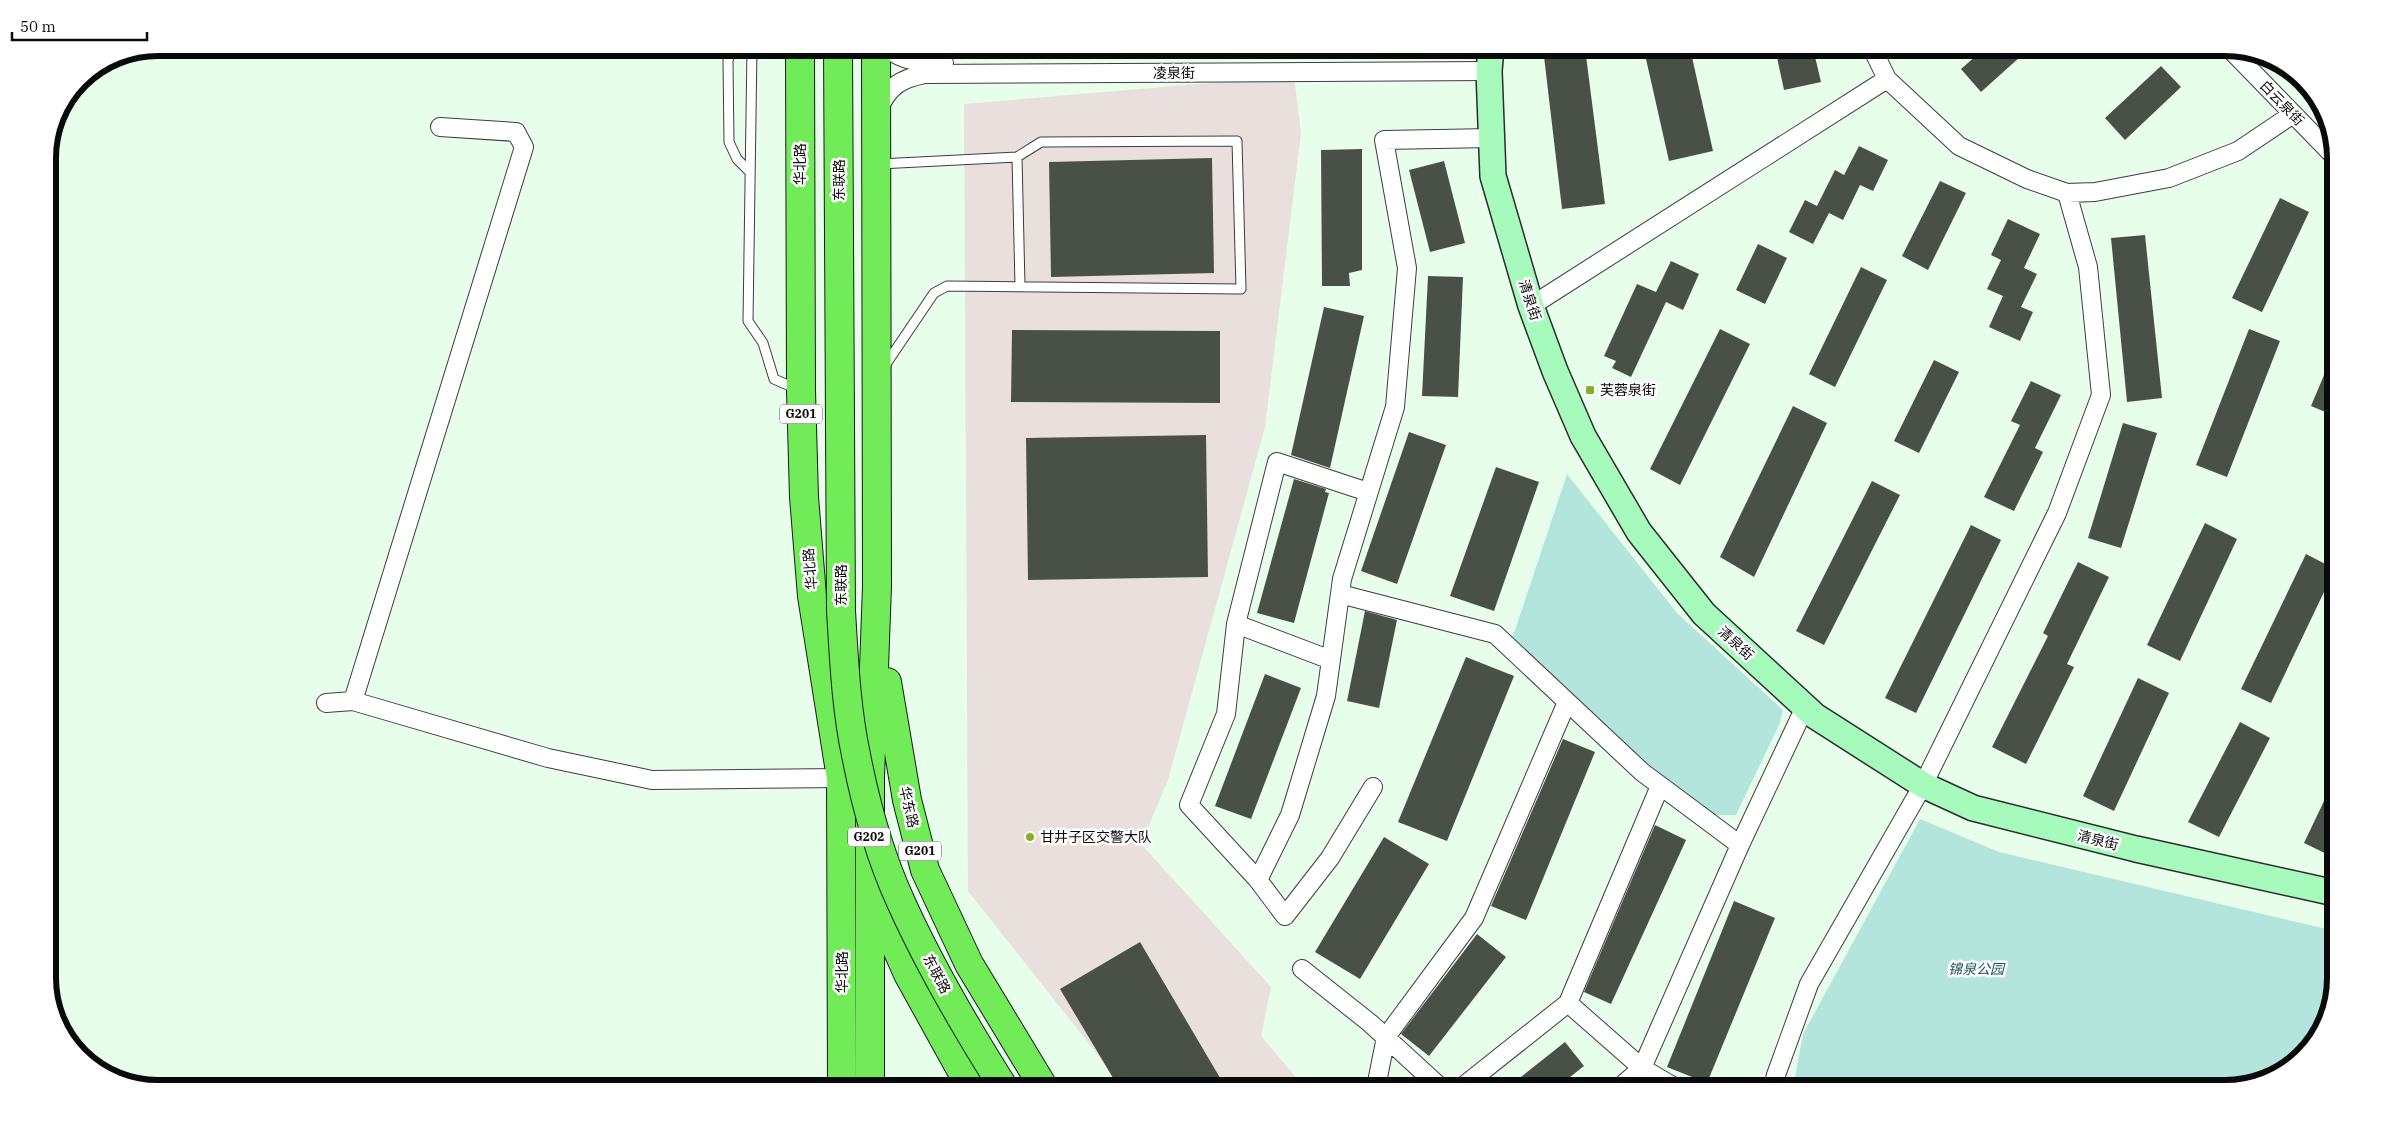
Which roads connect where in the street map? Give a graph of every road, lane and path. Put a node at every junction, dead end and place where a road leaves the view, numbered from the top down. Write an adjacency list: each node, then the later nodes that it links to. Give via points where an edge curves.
1 (730, 56): 18 (lane, via 729,142 737,159)
2 (752, 56): 18 (lane)
3 (800, 56): 23 (highway, 华北路 / G201)
4 (838, 56): 48 (highway, 东联路, bridge, via 841,611 856,754 875,829 899,898 953,1004)
5 (876, 56): 11 (highway, 华北路 / G201)
6 (901, 56): 9 (street, 凌泉街, via 925,63)
7 (1876, 56): 10 (street)
8 (2238, 57): 12 (street, 白云泉街)
9 (1490, 59): 11 (street, 凌泉街, via 926,74 895,84 884,95); 14 (street, 清泉街)
10 (1886, 79): 19 (street, via 1959,146 2027,179); 21 (street)
11 (876, 113): 17 (highway, 华北路 / G201)
12 (2293, 114): 15 (street, 白云泉街); 19 (street, via 2238,151 2169,178 2095,192)
13 (440, 128): 29 (street, via 516,132 524,147)
14 (1492, 138): 21 (street, 清泉街, via 1493,176); 24 (street, via 1384,140 1407,268 1395,407)
15 (2326, 148)
16 (1017, 157): 17 (lane); 20 (lane); 20 (lane, via 1041,142 1237,141 1241,289)
17 (876, 164): 22 (highway, 华北路 / G201)
18 (750, 172): 23 (lane, via 748,321 763,343 774,379)
19 (2067, 192): 34 (street, via 2088,268 2100,394 2057,513)
20 (1020, 286): 22 (lane, via 947,286 934,294)
21 (1531, 306): 32 (street, 清泉街, via 1583,436 1639,532 1704,614)
22 (877, 378): 25 (highway, 华北路 / G201)
23 (801, 391): 33 (highway, 华北路 / G201, via 804,497 812,596)
24 (1368, 492): 26 (street); 27 (street, via 1276,462)
25 (877, 586): 39 (highway, 华北路 / G202); 49 (highway, 华东路 / G201, via 893,727 907,800 926,870 969,964)
26 (1340, 594): 28 (street); 30 (street, via 1495,634)
27 (1236, 624): 28 (street); 38 (street, via 1226,714 1190,805)
28 (1331, 660): 38 (street, via 1326,696 1290,815)
29 (353, 701): 31 (street); 33 (street, via 548,758 652,780)
30 (1567, 702): 35 (street); 43 (street, via 1474,918)
31 (326, 703)
32 (1805, 707): 34 (street, 清泉街); 37 (street)
33 (841, 778): 45 (highway, 华北路 / G202)
34 (1923, 785): 40 (street, 清泉街, via 1973,808 2136,849); 55 (street, via 1808,984)
35 (1660, 786): 37 (street); 42 (street)
36 (1373, 787): 38 (street, via 1330,858 1285,916)
37 (1740, 845): 44 (street)
38 (1258, 880)
39 (869, 886): 46 (highway, 华北路 / G202); 47 (highway, via 908,974)
40 (2327, 891)
41 (1302, 969): 43 (street)
42 (1568, 1003): 44 (street); 52 (street)
43 (1386, 1038): 50 (street); 51 (street)
44 (1642, 1068): 53 (street); 54 (street)
45 (842, 1080)
46 (870, 1080)
47 (967, 1080)
48 (999, 1080)
49 (1039, 1080)
50 (1378, 1080)
51 (1432, 1080)
52 (1471, 1080)
53 (1628, 1080)
54 (1662, 1080)
55 (1775, 1080)

